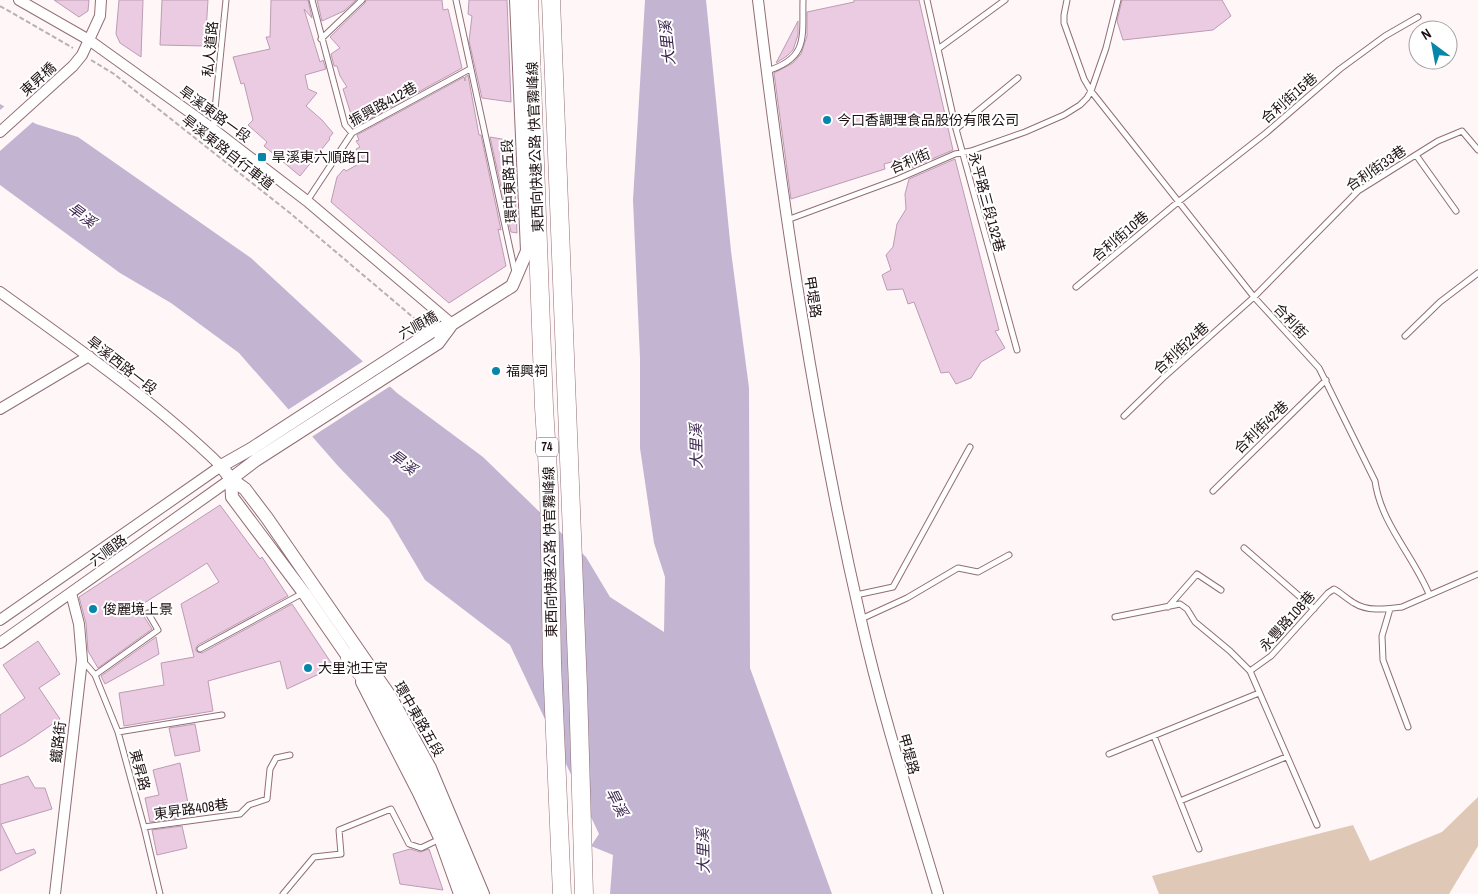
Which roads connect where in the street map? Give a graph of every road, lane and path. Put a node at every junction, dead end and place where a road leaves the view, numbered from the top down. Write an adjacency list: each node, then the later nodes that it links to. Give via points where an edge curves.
1 (19, 0): 19 (street, 旱溪東路一段)
2 (101, 0): 19 (street, 東昇橋, via 100,16)
3 (226, 0): 27 (lane, 私人道路)
4 (312, 0): 18 (lane)
5 (362, 0): 18 (lane)
6 (456, 0): 22 (lane)
7 (516, 0): 38 (street, 環中東路五段, via 527,251)
8 (529, 0): 94 (highway, 東西向快速公路 快官霧峰線 / 74)
9 (550, 0): 95 (highway, 東西向快速公路 快官霧峰線 / 74)
10 (758, 0): 23 (street, 甲堤路)
11 (803, 0): 23 (lane, via 799,50 792,60)
12 (927, 0): 20 (lane, 永平路三段132巷)
13 (1005, 0): 20 (lane)
14 (1067, 0): 25 (lane, via 1064,23)
15 (1118, 0): 25 (lane, 合利街)
16 (0, 6): 21 (path, 旱溪東路自行車道)
17 (1418, 17): 34 (lane, 合利街15巷, via 1340,69 1266,133)
18 (321, 39): 29 (lane, via 345,125)
19 (89, 40): 21 (street, 東昇橋); 27 (street, 旱溪東路一段)
20 (938, 49): 26 (lane, 永平路三段132巷)
21 (82, 55): 28 (street, 東昇橋); 43 (path, 旱溪東路自行車道, via 114,74 290,213)
22 (470, 69): 29 (lane, 振興路412巷); 38 (lane)
23 (766, 71): 36 (street, 甲堤路)
24 (1018, 78): 26 (lane)
25 (1091, 91): 31 (lane, 合利街, via 1087,98 1064,115); 34 (lane, 合利街)
26 (956, 129): 31 (lane, 永平路三段132巷)
27 (213, 130): 33 (street, 旱溪東路一段)
28 (0, 132)
29 (352, 133): 33 (lane, 振興路412巷)
30 (1478, 150): 32 (lane, 合利街33巷, via 1462,131)
31 (962, 153): 36 (lane, 合利街); 45 (lane, 永平路三段132巷)
32 (1416, 155): 35 (lane); 41 (lane, 合利街33巷, via 1358,192)
33 (307, 201): 42 (street, 旱溪東路一段)
34 (1178, 202): 39 (lane, 合利街10巷); 41 (lane, 合利街)
35 (1456, 211)
36 (787, 220): 61 (street, 甲堤路, via 810,369)
37 (1478, 273): 44 (lane, via 1440,302)
38 (517, 278): 42 (street, 環中東路五段, via 512,286)
39 (1076, 287)
40 (0, 292): 46 (street, 旱溪西路一段)
41 (1254, 297): 47 (lane, 合利街, via 1319,368); 49 (lane, 合利街24巷)
42 (452, 324): 43 (street, 六順橋); 52 (street, 六順橋, via 438,343)
43 (431, 332): 51 (street, 六順橋)
44 (1405, 336)
45 (1017, 350)
46 (90, 356): 48 (street); 51 (street, 旱溪西路一段)
47 (1326, 380): 53 (lane, 合利街42巷); 60 (lane, 合利街, via 1375,481 1377,497 1389,524)
48 (0, 409)
49 (1124, 416)
50 (970, 447): 61 (lane, via 893,587)
51 (221, 466): 52 (street, 環中東路五段); 67 (street, 六順路)
52 (231, 479): 58 (street, 六順路); 59 (street, 環中東路五段, via 232,497); 93 (street, 環中東路五段, via 245,489 267,518 390,696 430,768)
53 (1213, 491)
54 (1244, 548): 63 (lane)
55 (1010, 555): 68 (lane, via 978,572 958,568)
56 (1478, 574): 60 (lane, 永豐路108巷)
57 (1221, 590): 62 (lane, via 1197,574)
58 (71, 593): 69 (street, 六順路); 72 (street, 鐵路街, via 79,624)
59 (304, 593): 70 (lane); 71 (street, 環中東路五段)
60 (1429, 594): 64 (lane, 永豐路108巷)
61 (856, 595): 68 (street, 甲堤路)
62 (1168, 607): 66 (lane); 73 (lane, via 1180,604 1195,622)
63 (1314, 609): 64 (lane, 永豐路108巷, via 1334,588 1359,605); 73 (lane, 永豐路108巷, via 1271,656)
64 (1390, 609): 77 (lane, via 1382,636 1383,660)
65 (148, 613): 74 (lane, via 158,630)
66 (1115, 617)
67 (0, 620)
68 (861, 620): 96 (street, 甲堤路, via 886,724)
69 (0, 643)
70 (200, 649)
71 (350, 658): 86 (highway, via 379,694 412,754)
72 (82, 660): 74 (lane, 東昇路); 88 (street, 鐵路街)
73 (1250, 671): 75 (lane)
74 (95, 675): 78 (lane, 東昇路)
75 (1258, 693): 79 (lane); 82 (lane)
76 (222, 714): 78 (lane)
77 (1408, 727)
78 (118, 732): 85 (lane, 東昇路)
79 (1154, 736): 80 (lane); 83 (lane)
80 (1109, 754)
81 (290, 755): 85 (lane, 東昇路408巷, via 276,758 270,769 267,800 249,805 240,814)
82 (1286, 757): 83 (lane); 84 (lane)
83 (1180, 801): 87 (lane)
84 (1317, 825)
85 (144, 827): 89 (lane, 東昇路)
86 (444, 835): 90 (lane, via 421,848 409,844 391,809 339,830 341,854 314,857); 91 (street); 92 (highway)
87 (1199, 849)
88 (55, 894)
89 (160, 894)
90 (282, 894)
91 (460, 894)
92 (472, 894)
93 (483, 894)
94 (562, 894)
95 (584, 894)
96 (938, 894)

